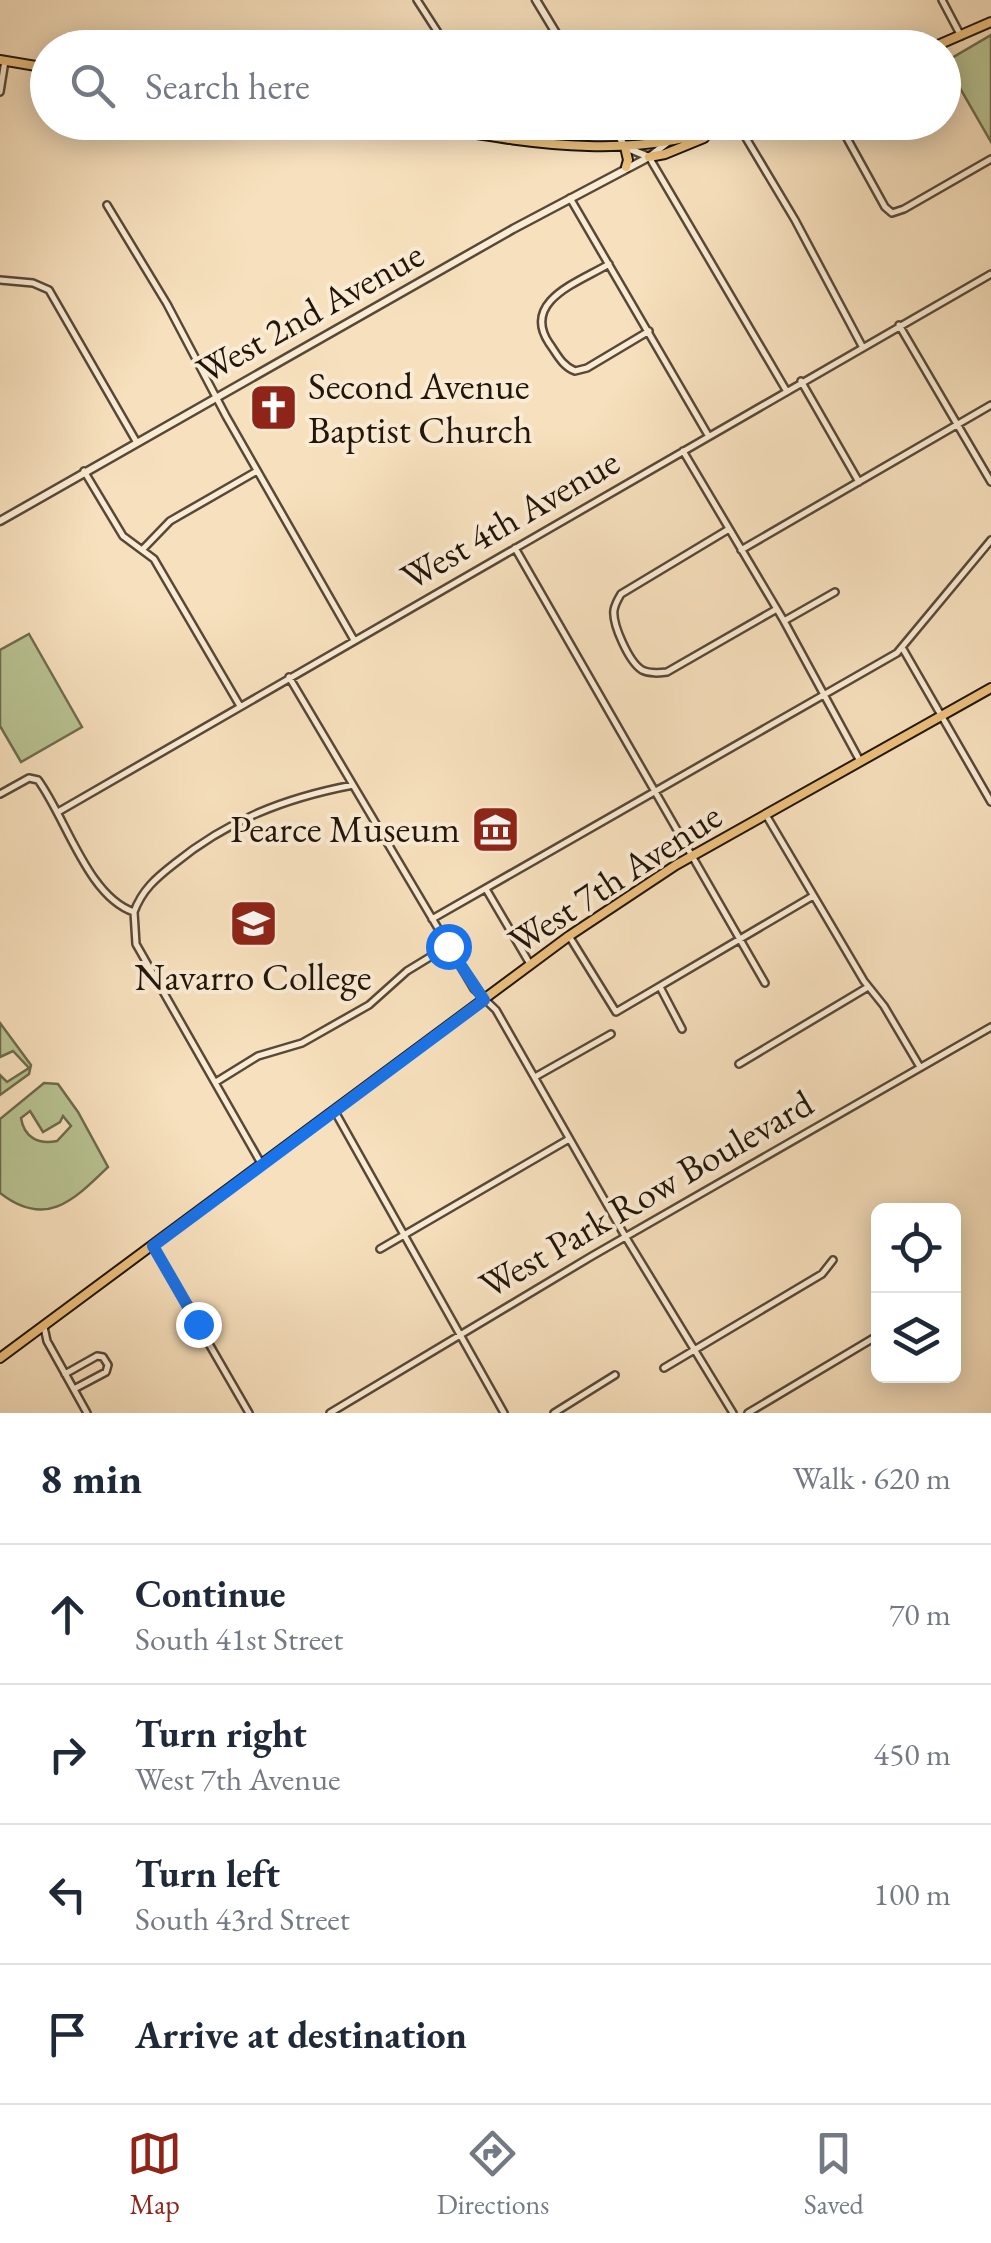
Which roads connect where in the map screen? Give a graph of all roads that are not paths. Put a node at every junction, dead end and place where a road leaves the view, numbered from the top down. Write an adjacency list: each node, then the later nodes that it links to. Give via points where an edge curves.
1 (417, 0): 5 (street)
2 (536, 0): 6 (street)
3 (942, 0): 7 (street)
4 (991, 22): 8 (main road)
5 (436, 30)
6 (554, 30)
7 (958, 30)
8 (961, 36)
9 (3, 60): 10 (main road); 11 (street)
10 (30, 65)
11 (0, 92)
12 (527, 140): 19 (main road)
13 (622, 140): 19 (street)
14 (677, 140): 18 (main road)
15 (695, 140): 20 (main road)
16 (747, 140): 30 (street)
17 (848, 140): 21 (street, via 888,210 896,213)
18 (668, 142): 19 (main road); 20 (street, West 2nd Avenue)
19 (626, 146): 20 (street); 22 (main road)
20 (650, 157): 22 (street, West 2nd Avenue); 32 (street)
21 (991, 159)
22 (626, 168): 23 (street, West 2nd Avenue)
23 (570, 198): 25 (street); 33 (street, West 2nd Avenue)
24 (107, 205): 33 (street)
25 (609, 264): 29 (street); 29 (street, via 547,302 540,319 544,334 575,371)
26 (991, 274): 28 (street, West 4th Avenue)
27 (0, 280): 37 (street, via 50,290)
28 (899, 325): 30 (street, West 4th Avenue); 35 (street)
29 (648, 331): 36 (street)
30 (862, 346): 31 (street, West 4th Avenue)
31 (801, 381): 32 (street, West 4th Avenue); 41 (street)
32 (786, 390): 36 (street, West 4th Avenue)
33 (215, 396): 37 (street, West 2nd Avenue); 40 (street)
34 (991, 405): 35 (street)
35 (958, 425): 41 (street); 42 (street)
36 (708, 436): 38 (street, West 4th Avenue)
37 (136, 442): 39 (street, West 2nd Avenue)
38 (683, 450): 44 (street); 46 (street, West 4th Avenue)
39 (84, 471): 43 (street, West 2nd Avenue); 47 (street, via 123,536)
40 (257, 471): 47 (street, via 170,521); 52 (street)
41 (859, 482): 48 (street)
42 (991, 482)
43 (0, 521)
44 (729, 529): 48 (street); 50 (street, via 621,594 615,618 633,660 642,670 667,672)
45 (991, 540): 53 (street)
46 (515, 548): 52 (street, West 4th Avenue); 61 (street)
47 (143, 550): 57 (street, via 162,571)
48 (741, 550): 50 (street)
49 (835, 592): 51 (street)
50 (775, 610): 51 (street)
51 (784, 620): 56 (street)
52 (354, 640): 54 (street, West 4th Avenue)
53 (903, 649): 56 (street); 58 (street)
54 (289, 677): 57 (street, West 4th Avenue); 60 (street)
55 (991, 688): 58 (main road, West 7th Avenue)
56 (824, 695): 59 (street); 61 (street)
57 (240, 706): 64 (street, West 4th Avenue)
58 (940, 716): 59 (main road, West 7th Avenue); 63 (street)
59 (860, 761): 65 (main road, West 7th Avenue)
60 (354, 785): 69 (street, via 276,804 212,835 152,882); 70 (street)
61 (656, 790): 66 (street); 67 (street)
62 (0, 794): 64 (street, via 33,778)
63 (991, 802)
64 (58, 812): 69 (street, via 108,897)
65 (766, 815): 66 (main road, West 7th Avenue); 68 (street)
66 (694, 854): 71 (main road, West 7th Avenue); 72 (street)
67 (486, 889): 70 (street); 74 (street)
68 (814, 896): 72 (street); 76 (street)
69 (134, 912): 85 (street, via 136,944)
70 (432, 918): 73 (street)
71 (569, 936): 74 (main road, West 7th Avenue); 77 (street, via 616,1012)
72 (741, 939): 75 (street); 77 (street)
73 (448, 946): 78 (street); 85 (street, via 369,1004)
74 (530, 964): 78 (main road, West 7th Avenue)
75 (765, 983)
76 (868, 986): 82 (street); 83 (street)
77 (660, 987): 80 (street)
78 (484, 1000): 84 (street); 86 (main road, West 7th Avenue)
79 (991, 1027): 83 (street, West Park Row Boulevard)
80 (682, 1029)
81 (611, 1034): 84 (street)
82 (740, 1064)
83 (920, 1067): 90 (street, West Park Row Boulevard)
84 (535, 1078): 87 (street)
85 (216, 1082): 88 (street)
86 (334, 1110): 88 (main road, West 7th Avenue); 89 (street)
87 (569, 1140): 89 (street); 90 (street)
88 (262, 1165): 91 (main road, West 7th Avenue)
89 (406, 1236): 92 (street); 95 (street)
90 (626, 1236): 95 (street, West Park Row Boulevard); 97 (street)
91 (153, 1246): 94 (main road, West 7th Avenue); 104 (street)
92 (380, 1249)
93 (832, 1260): 97 (street, via 822,1274)
94 (43, 1326): 98 (main road, West 7th Avenue); 100 (street)
95 (459, 1336): 105 (street, West Park Row Boulevard); 106 (street)
96 (871, 1340): 109 (street)
97 (695, 1350): 99 (street); 108 (street)
98 (0, 1358)
99 (664, 1368)
100 (65, 1374): 102 (street); 102 (street, via 97,1356 108,1365)
101 (615, 1375): 107 (street)
102 (74, 1390): 103 (street)
103 (87, 1413)
104 (248, 1413)
105 (330, 1413)
106 (504, 1413)
107 (554, 1413)
108 (733, 1413)
109 (748, 1413)

